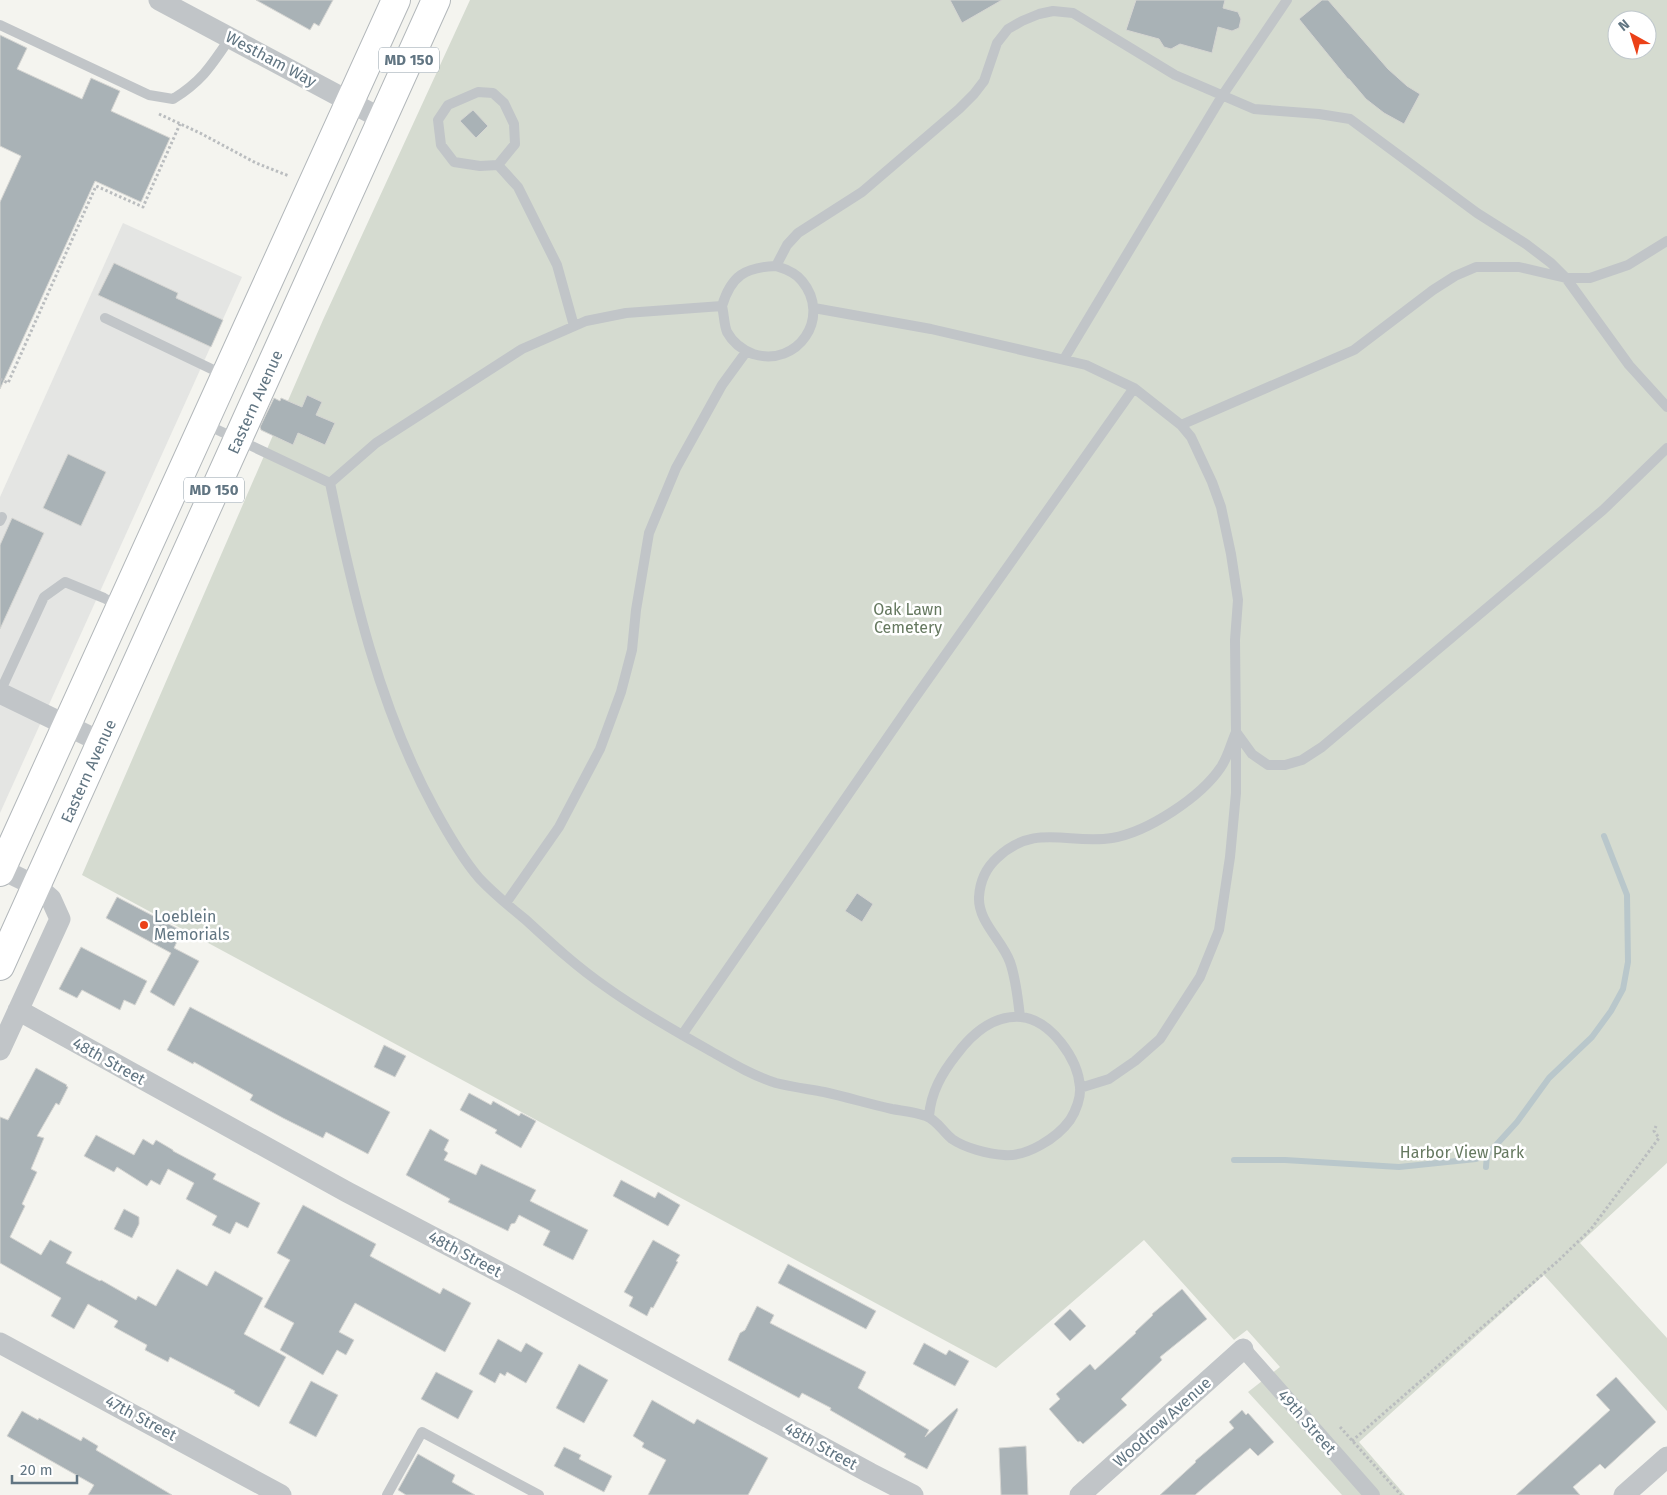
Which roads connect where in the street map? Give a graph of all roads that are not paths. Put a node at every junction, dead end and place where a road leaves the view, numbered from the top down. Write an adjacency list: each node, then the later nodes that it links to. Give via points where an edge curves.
1 (159, 0): 6 (street, Westham Way)
2 (396, 0): 8 (main road, MD 150)
3 (436, 0): 9 (main road, Eastern Avenue / MD 150)
4 (1287, 0): 7 (lane)
5 (0, 25): 6 (lane, via 148,95 173,99 207,72)
6 (230, 38): 8 (street, Westham Way)
7 (1222, 96): 12 (lane, via 1175,75 1073,13 1053,11 1039,14 1008,29 997,43 984,81 959,109 862,192 798,233); 13 (lane, via 1254,109 1350,119 1477,214 1526,244); 19 (lane)
8 (350, 102): 9 (street, Westham Way); 20 (main road, MD 150)
9 (382, 119): 25 (main road, Eastern Avenue / MD 150)
10 (498, 165): 10 (lane, via 454,162 441,145 438,120 448,105 478,92 493,94 504,103 514,124 515,144); 17 (lane, via 518,187 557,265)
11 (1667, 241): 13 (lane, via 1628,265 1590,278)
12 (776, 266): 14 (lane, via 757,266 740,275 727,290); 15 (lane, via 802,280)
13 (1566, 278): 22 (lane, via 1629,365); 24 (lane, via 1518,267 1476,266 1433,290 1354,350)
14 (722, 306): 17 (lane, via 626,313); 18 (lane, via 727,332)
15 (814, 308): 18 (lane, via 808,334 795,348 777,356 762,357); 19 (lane, via 931,329)
16 (106, 318): 20 (lane)
17 (574, 326): 27 (lane, via 522,349 447,396 376,443)
18 (746, 352): 35 (lane, via 722,385 676,468 649,533 632,650 600,749 559,827)
19 (1064, 360): 21 (lane, via 1086,365)
20 (225, 375): 23 (main road, MD 150)
21 (1134, 388): 24 (lane); 39 (lane)
22 (1667, 407)
23 (204, 423): 25 (lane); 28 (main road, MD 150)
24 (1182, 425): 31 (lane, via 1212,482 1221,507 1230,554 1238,600)
25 (237, 440): 27 (lane); 32 (main road, Eastern Avenue / MD 150)
26 (1667, 448): 31 (lane, via 1603,510 1322,747 1302,760 1268,765 1252,754)
27 (330, 483): 35 (lane, via 348,570 380,684 402,741 450,838 478,877)
28 (120, 607): 29 (lane, via 64,582 44,597); 30 (main road, MD 150)
29 (0, 692): 30 (street)
30 (66, 726): 32 (street); 33 (main road, MD 150)
31 (1236, 732): 38 (lane, via 1221,766 1198,792 1150,825 1113,838 1049,836 1023,840 1006,849 987,867 979,900 983,917 1010,961); 41 (lane, via 1236,793 1230,857 1219,930 1200,978 1160,1039 1135,1062 1108,1079)
32 (101, 742): 34 (main road, Eastern Avenue / MD 150)
33 (0, 870): 34 (street)
34 (36, 886): 36 (main road, Eastern Avenue / MD 150); 37 (street, via 51,899 60,919)
35 (506, 903): 39 (lane, via 608,989)
36 (0, 966)
37 (18, 1010): 40 (street); 49 (street, 48th Street, via 347,1192)
38 (1020, 1017): 41 (lane, via 1037,1022 1060,1042 1071,1056); 42 (lane, via 999,1020 965,1043 940,1078 931,1099)
39 (682, 1035): 42 (lane, via 749,1074 780,1084)
40 (0, 1050)
41 (1080, 1088): 42 (lane, via 1076,1110 1068,1123 1042,1143 1025,1152 1006,1156 973,1149 952,1139)
42 (929, 1116)
43 (0, 1342): 46 (street, 47th Street)
44 (1243, 1349): 50 (street, Woodrow Avenue); 51 (street, 49th Street)
45 (1667, 1457): 52 (street)
46 (281, 1495)
47 (387, 1495): 48 (lane, via 422,1432)
48 (539, 1495)
49 (913, 1495)
50 (1080, 1495)
51 (1372, 1495)
52 (1624, 1495)

